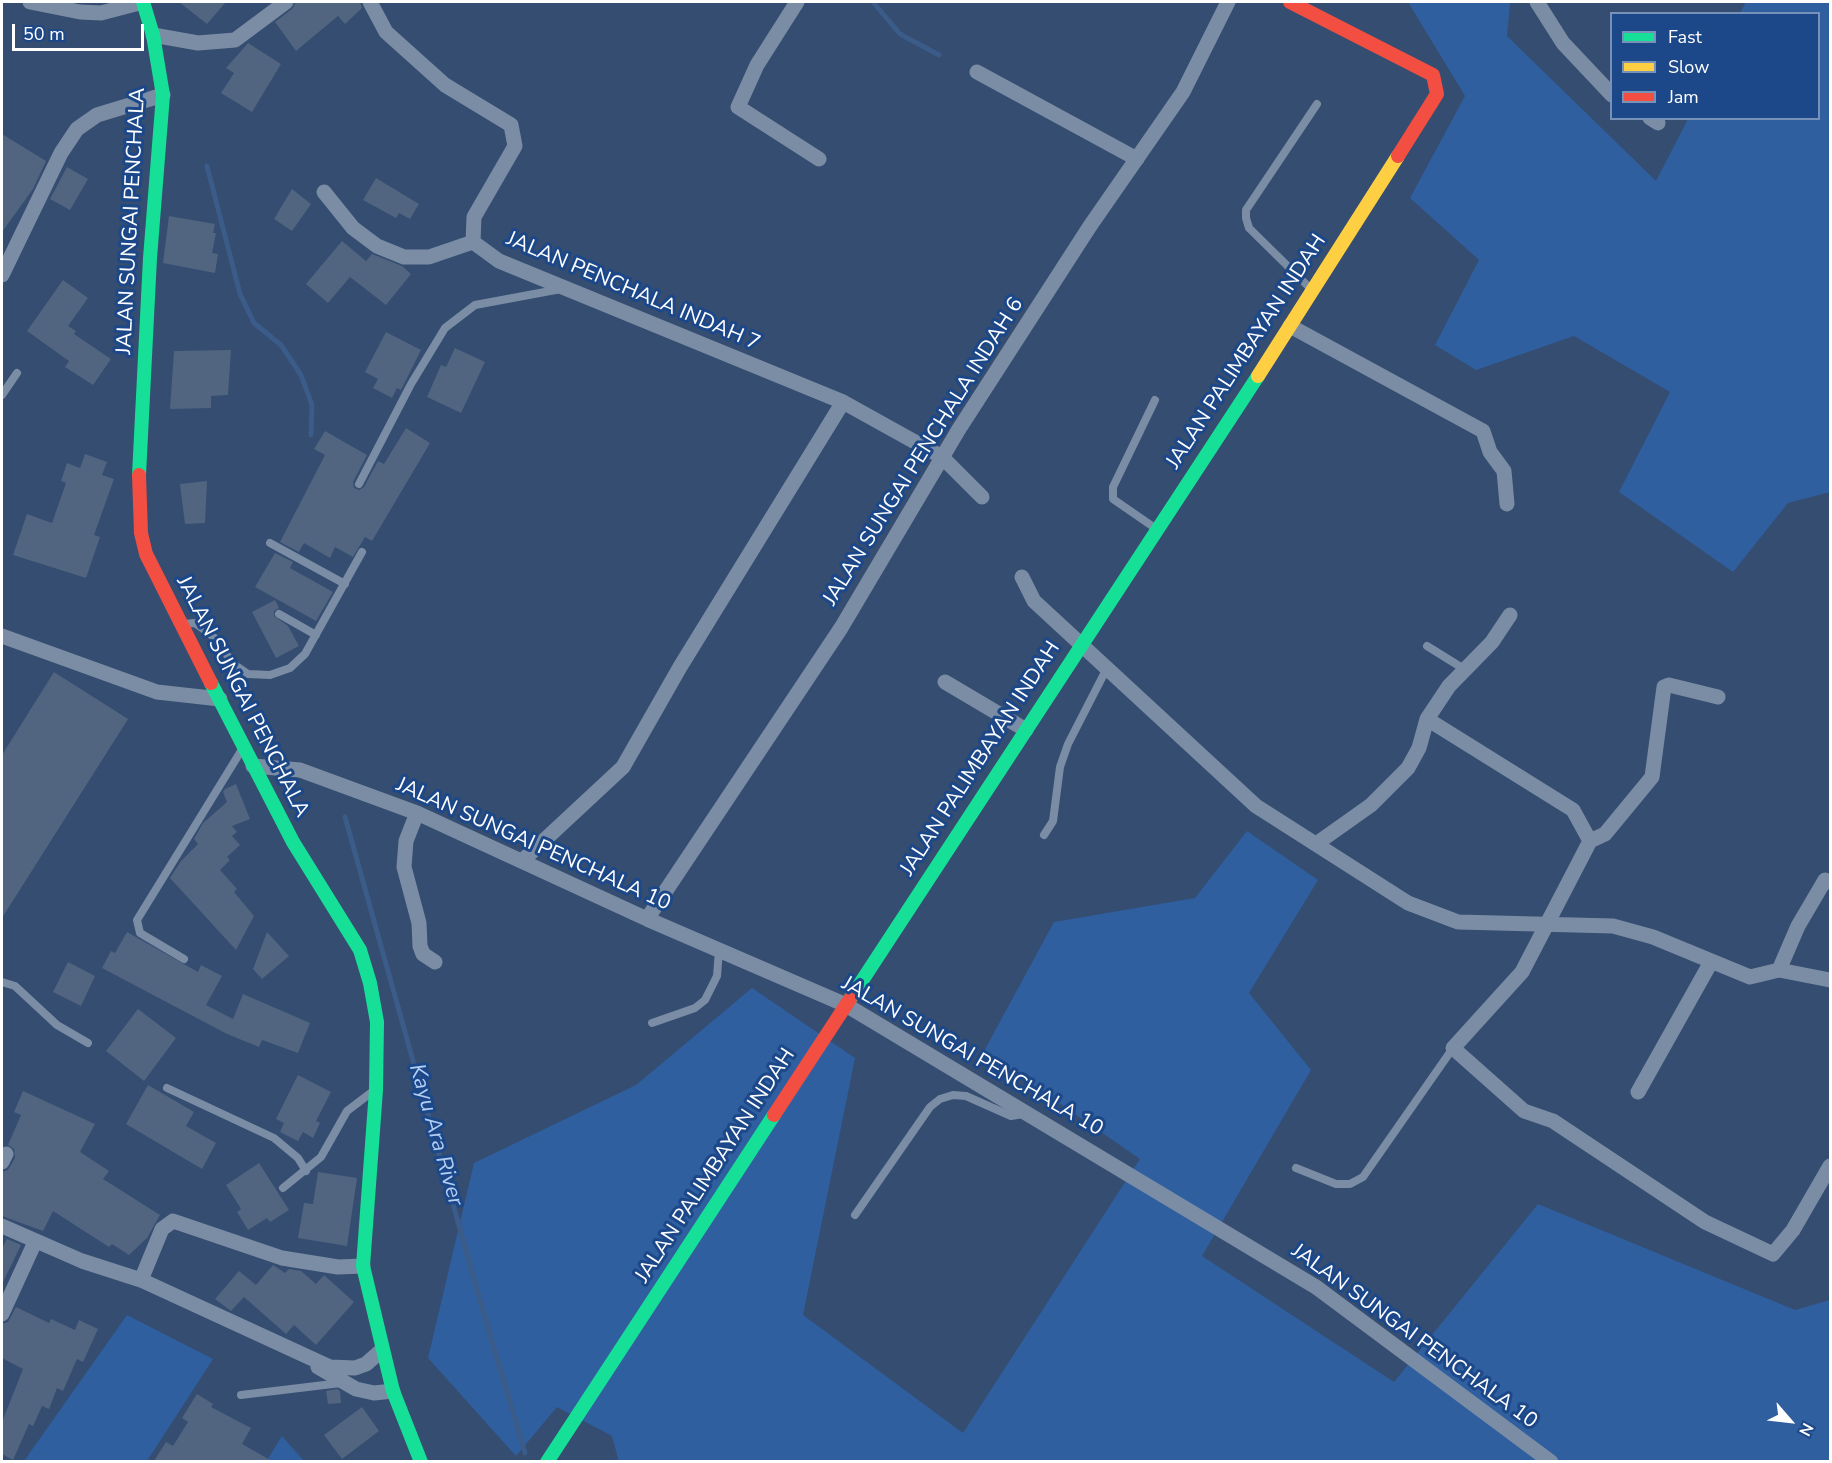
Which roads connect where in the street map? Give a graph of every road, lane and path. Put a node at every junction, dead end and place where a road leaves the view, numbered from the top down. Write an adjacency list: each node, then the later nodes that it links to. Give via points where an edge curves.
1 (30, 2): 2 (street, via 101,13)
2 (143, 2): 9 (street, JALAN SUNGAI PENCHALA)
3 (286, 2): 9 (street, via 235,40 198,42)
4 (370, 2): 17 (street, JALAN PENCHALA INDAH 7, via 386,32 445,85 511,125 515,146 474,217)
5 (797, 2): 14 (street, via 757,65 738,107)
6 (1228, 2): 15 (street, JALAN SUNGAI PENCHALA INDAH 6, via 1183,92)
7 (1290, 2): 20 (street, JALAN PALIMBAYAN INDAH, via 1433,75 1437,94)
8 (1537, 2): 12 (street, via 1563,44)
9 (153, 35): 11 (street, JALAN SUNGAI PENCHALA)
10 (977, 72): 15 (street)
11 (163, 94): 18 (street, via 97,115 77,129 61,153); 37 (street, JALAN SUNGAI PENCHALA, via 138,493 146,554)
12 (1610, 94)
13 (1317, 104): 20 (lane, via 1246,210 1249,228)
14 (819, 159)
15 (1137, 159): 26 (street, JALAN SUNGAI PENCHALA INDAH 6)
16 (324, 192): 17 (street, via 353,228 377,246 404,257 429,257)
17 (473, 242): 19 (street, JALAN PENCHALA INDAH 7, via 499,261)
18 (2, 274)
19 (566, 288): 25 (street, JALAN PENCHALA INDAH 7); 27 (lane, via 475,305 445,328)
20 (1313, 291): 21 (street, JALAN PALIMBAYAN INDAH)
21 (1290, 326): 29 (street, via 1483,432 1490,452 1504,471); 30 (street, JALAN PALIMBAYAN INDAH)
22 (17, 373): 23 (lane)
23 (2, 395)
24 (1155, 400): 30 (lane, via 1113,487 1113,499)
25 (843, 402): 26 (street, JALAN PENCHALA INDAH 7); 55 (street, via 623,767)
26 (942, 457): 28 (street, JALAN PENCHALA INDAH 7); 57 (street, JALAN SUNGAI PENCHALA INDAH 6, via 841,628)
27 (359, 484)
28 (982, 497)
29 (1507, 504)
30 (1156, 529): 40 (street, JALAN PALIMBAYAN INDAH)
31 (270, 543): 34 (lane)
32 (362, 552): 34 (lane)
33 (1022, 577): 40 (street, via 1034,601)
34 (345, 584): 38 (lane)
35 (279, 614): 38 (lane)
36 (1510, 615): 42 (street)
37 (181, 624): 38 (lane, via 195,623 210,634 232,663 248,674 270,675 290,668 305,654); 46 (street, JALAN SUNGAI PENCHALA)
38 (316, 635)
39 (2, 636): 46 (street, via 157,692)
40 (1081, 644): 43 (street); 48 (street, JALAN PALIMBAYAN INDAH)
41 (1427, 646): 42 (lane)
42 (1469, 666): 47 (street)
43 (1107, 668): 52 (lane, via 1068,744 1060,767 1053,821); 54 (street, via 1256,806)
44 (945, 682): 48 (street)
45 (1718, 697): 53 (street, via 1664,687 1652,777 1605,834)
46 (220, 699): 49 (street, JALAN SUNGAI PENCHALA)
47 (1427, 719): 53 (street, via 1573,810); 54 (street, via 1419,748 1408,768 1371,805)
48 (1026, 730): 66 (street, JALAN PALIMBAYAN INDAH)
49 (243, 747): 50 (street, JALAN SUNGAI PENCHALA); 60 (lane, via 137,920 140,933)
50 (253, 766): 51 (street, JALAN SUNGAI PENCHALA 10, via 300,770); 71 (street, JALAN SUNGAI PENCHALA, via 293,842 360,950 377,1022)
51 (417, 813): 55 (street, JALAN SUNGAI PENCHALA 10); 61 (street, via 406,841 404,867 420,946 423,954)
52 (1044, 835)
53 (1590, 842): 58 (street)
54 (1316, 844): 58 (street, via 1408,903 1458,922)
55 (522, 861): 57 (street, JALAN SUNGAI PENCHALA 10)
56 (1829, 877): 63 (street, via 1798,926)
57 (646, 919): 59 (street, JALAN SUNGAI PENCHALA 10)
58 (1547, 924): 62 (street, via 1613,926 1653,937); 69 (street, via 1522,972)
59 (719, 950): 66 (street, JALAN SUNGAI PENCHALA 10); 67 (lane, via 717,976 705,1000 696,1008)
60 (184, 958)
61 (435, 962)
62 (1711, 962): 63 (street, via 1750,977); 72 (street)
63 (1779, 970): 64 (street)
64 (1830, 980)
65 (2, 982): 68 (lane, via 15,986 57,1024)
66 (846, 1005): 73 (street, JALAN SUNGAI PENCHALA 10); 91 (street, JALAN PALIMBAYAN INDAH)
67 (652, 1023)
68 (88, 1043)
69 (1454, 1048): 74 (street, via 1524,1111 1553,1121 1704,1222 1773,1254 1793,1230); 75 (lane, via 1363,1177 1350,1184 1336,1184)
70 (167, 1088): 76 (lane, via 274,1138 298,1158)
71 (376, 1090): 76 (lane, via 347,1111 321,1157); 81 (street, JALAN SUNGAI PENCHALA)
72 (1638, 1092)
73 (1028, 1113): 78 (lane, via 1011,1116 966,1096 940,1099 930,1107); 92 (street, JALAN SUNGAI PENCHALA 10, via 1316,1287)
74 (1830, 1166)
75 (1296, 1168)
76 (306, 1171): 77 (lane)
77 (283, 1188)
78 (855, 1215)
79 (2, 1226): 80 (street)
80 (35, 1242): 82 (street); 83 (street)
81 (363, 1266): 82 (street, via 338,1267 282,1258 173,1221 162,1229); 84 (street, JALAN SUNGAI PENCHALA)
82 (141, 1280): 85 (street)
83 (2, 1314)
84 (382, 1350): 86 (street, via 366,1364); 88 (street, JALAN SUNGAI PENCHALA)
85 (300, 1355): 86 (street, via 330,1367); 87 (street)
86 (348, 1368): 87 (lane)
87 (342, 1383): 88 (street, via 374,1393); 89 (lane)
88 (393, 1391): 90 (street, JALAN SUNGAI PENCHALA)
89 (241, 1395)
90 (421, 1461)
91 (547, 1461)
92 (1551, 1461)

